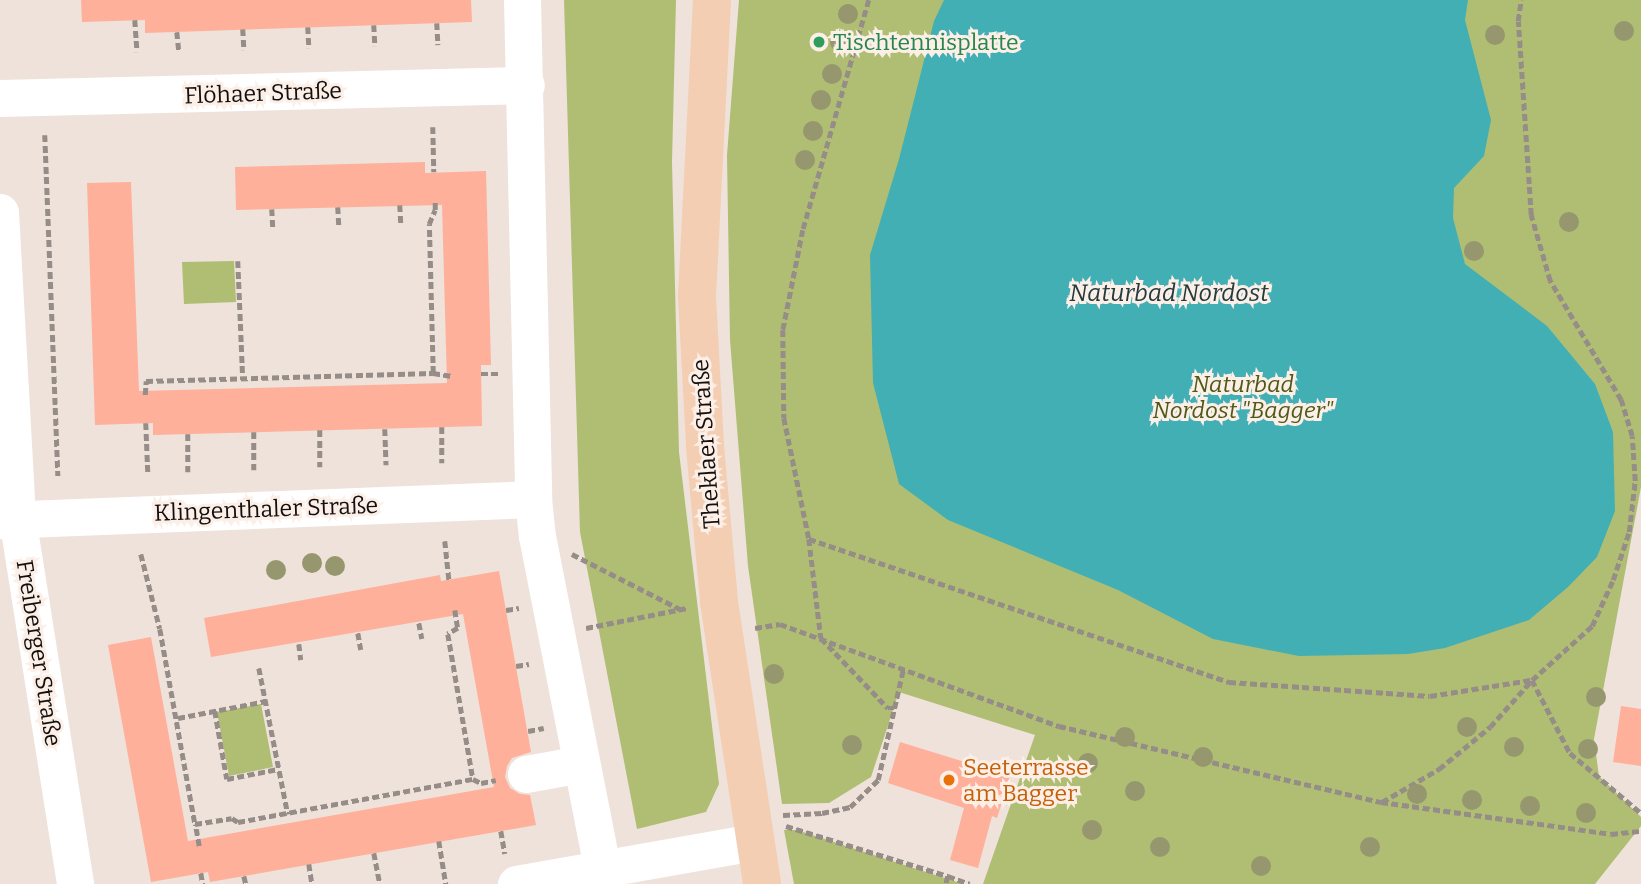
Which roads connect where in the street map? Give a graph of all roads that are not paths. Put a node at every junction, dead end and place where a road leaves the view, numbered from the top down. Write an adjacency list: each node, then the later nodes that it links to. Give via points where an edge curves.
1 (522, 0): 3 (street)
2 (712, 0): 10 (main road, Theklaer Straße, via 697,297 705,447 721,617)
3 (526, 85): 4 (street, Flöhaer Straße); 6 (street)
4 (0, 98)
5 (0, 212): 7 (street, Freiberger Straße)
6 (533, 499): 7 (street, Klingenthaler Straße); 8 (street)
7 (9, 519): 12 (street, Freiberger Straße)
8 (581, 764): 9 (street); 11 (street)
9 (512, 777)
10 (762, 825): 11 (street); 14 (main road, Theklaer Straße)
11 (602, 868): 13 (street)
12 (75, 884)
13 (516, 884)
14 (762, 884)

